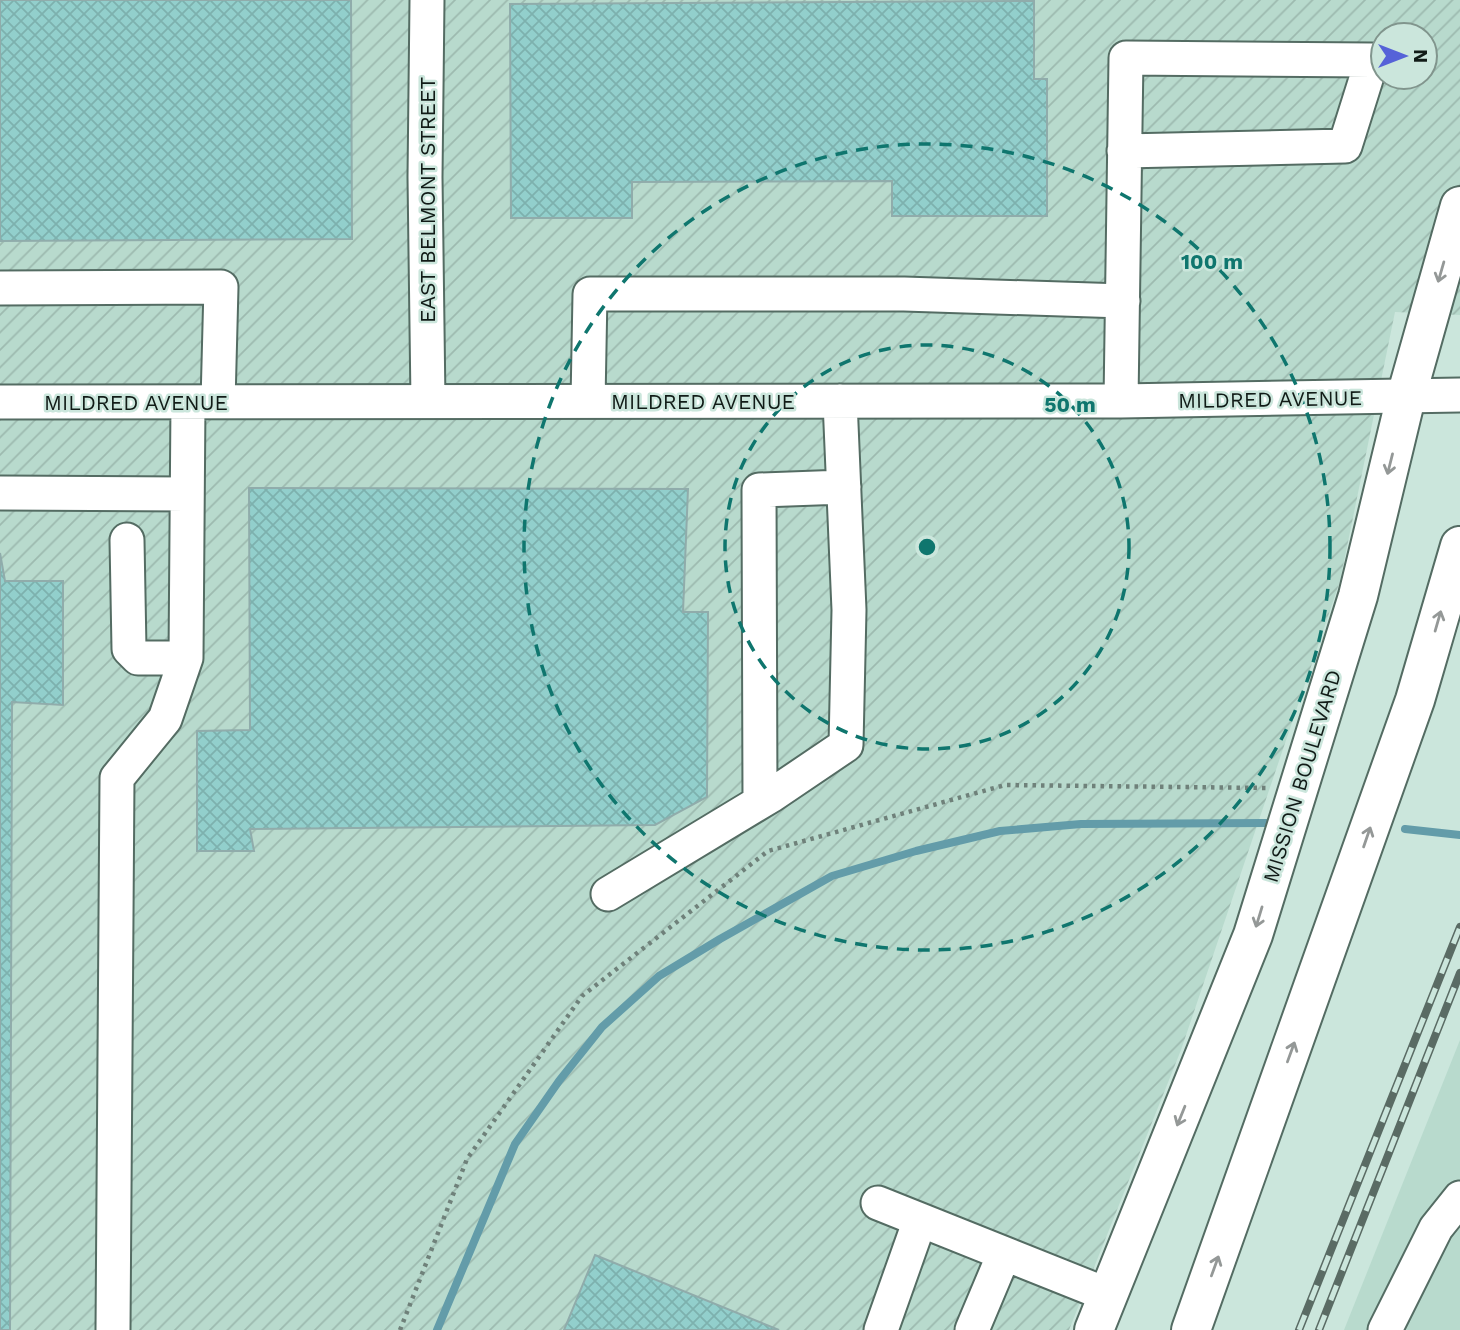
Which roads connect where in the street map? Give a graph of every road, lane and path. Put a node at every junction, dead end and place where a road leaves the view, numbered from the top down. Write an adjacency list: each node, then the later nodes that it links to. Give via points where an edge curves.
1 (427, 0): 8 (street, EAST BELMONT STREET)
2 (1124, 151): 2 (street, via 1126,58 1372,60 1345,146); 5 (street)
3 (1460, 206): 7 (main road, MISSION BOULEVARD, one-way to 7)
4 (0, 288): 13 (street, via 221,287)
5 (1123, 301): 9 (street, via 904,294 590,294); 11 (street)
6 (1460, 395): 7 (street, MILDRED AVENUE)
7 (1406, 397): 11 (street, MILDRED AVENUE); 27 (main road, MISSION BOULEVARD, one-way to 27, via 1358,596 1253,935)
8 (428, 401): 9 (street, MILDRED AVENUE); 13 (street, MILDRED AVENUE)
9 (588, 401): 10 (street, MILDRED AVENUE)
10 (841, 401): 11 (street, MILDRED AVENUE); 14 (street)
11 (1121, 401)
12 (0, 402): 13 (street, MILDRED AVENUE)
13 (203, 402): 16 (street)
14 (844, 486): 21 (street, via 849,610 846,745); 21 (street, via 759,490)
15 (0, 493): 16 (street)
16 (187, 494): 19 (street)
17 (127, 540): 19 (street, via 129,649 138,658)
18 (1460, 546): 33 (main road, one-way to 18, via 1411,713)
19 (186, 658): 28 (street, via 165,719 117,778)
20 (1272, 788): 29 (path, via 1005,785 768,850 582,996 467,1159)
21 (760, 802): 22 (street)
22 (608, 894)
23 (1460, 1198): 34 (street, via 1436,1228)
24 (878, 1203): 25 (street)
25 (920, 1220): 26 (street); 30 (street)
26 (1004, 1254): 27 (street); 31 (street)
27 (1108, 1295): 32 (main road, MISSION BOULEVARD)
28 (113, 1330)
29 (400, 1330)
30 (881, 1330)
31 (972, 1330)
32 (1094, 1330)
33 (1191, 1330)
34 (1385, 1330)

